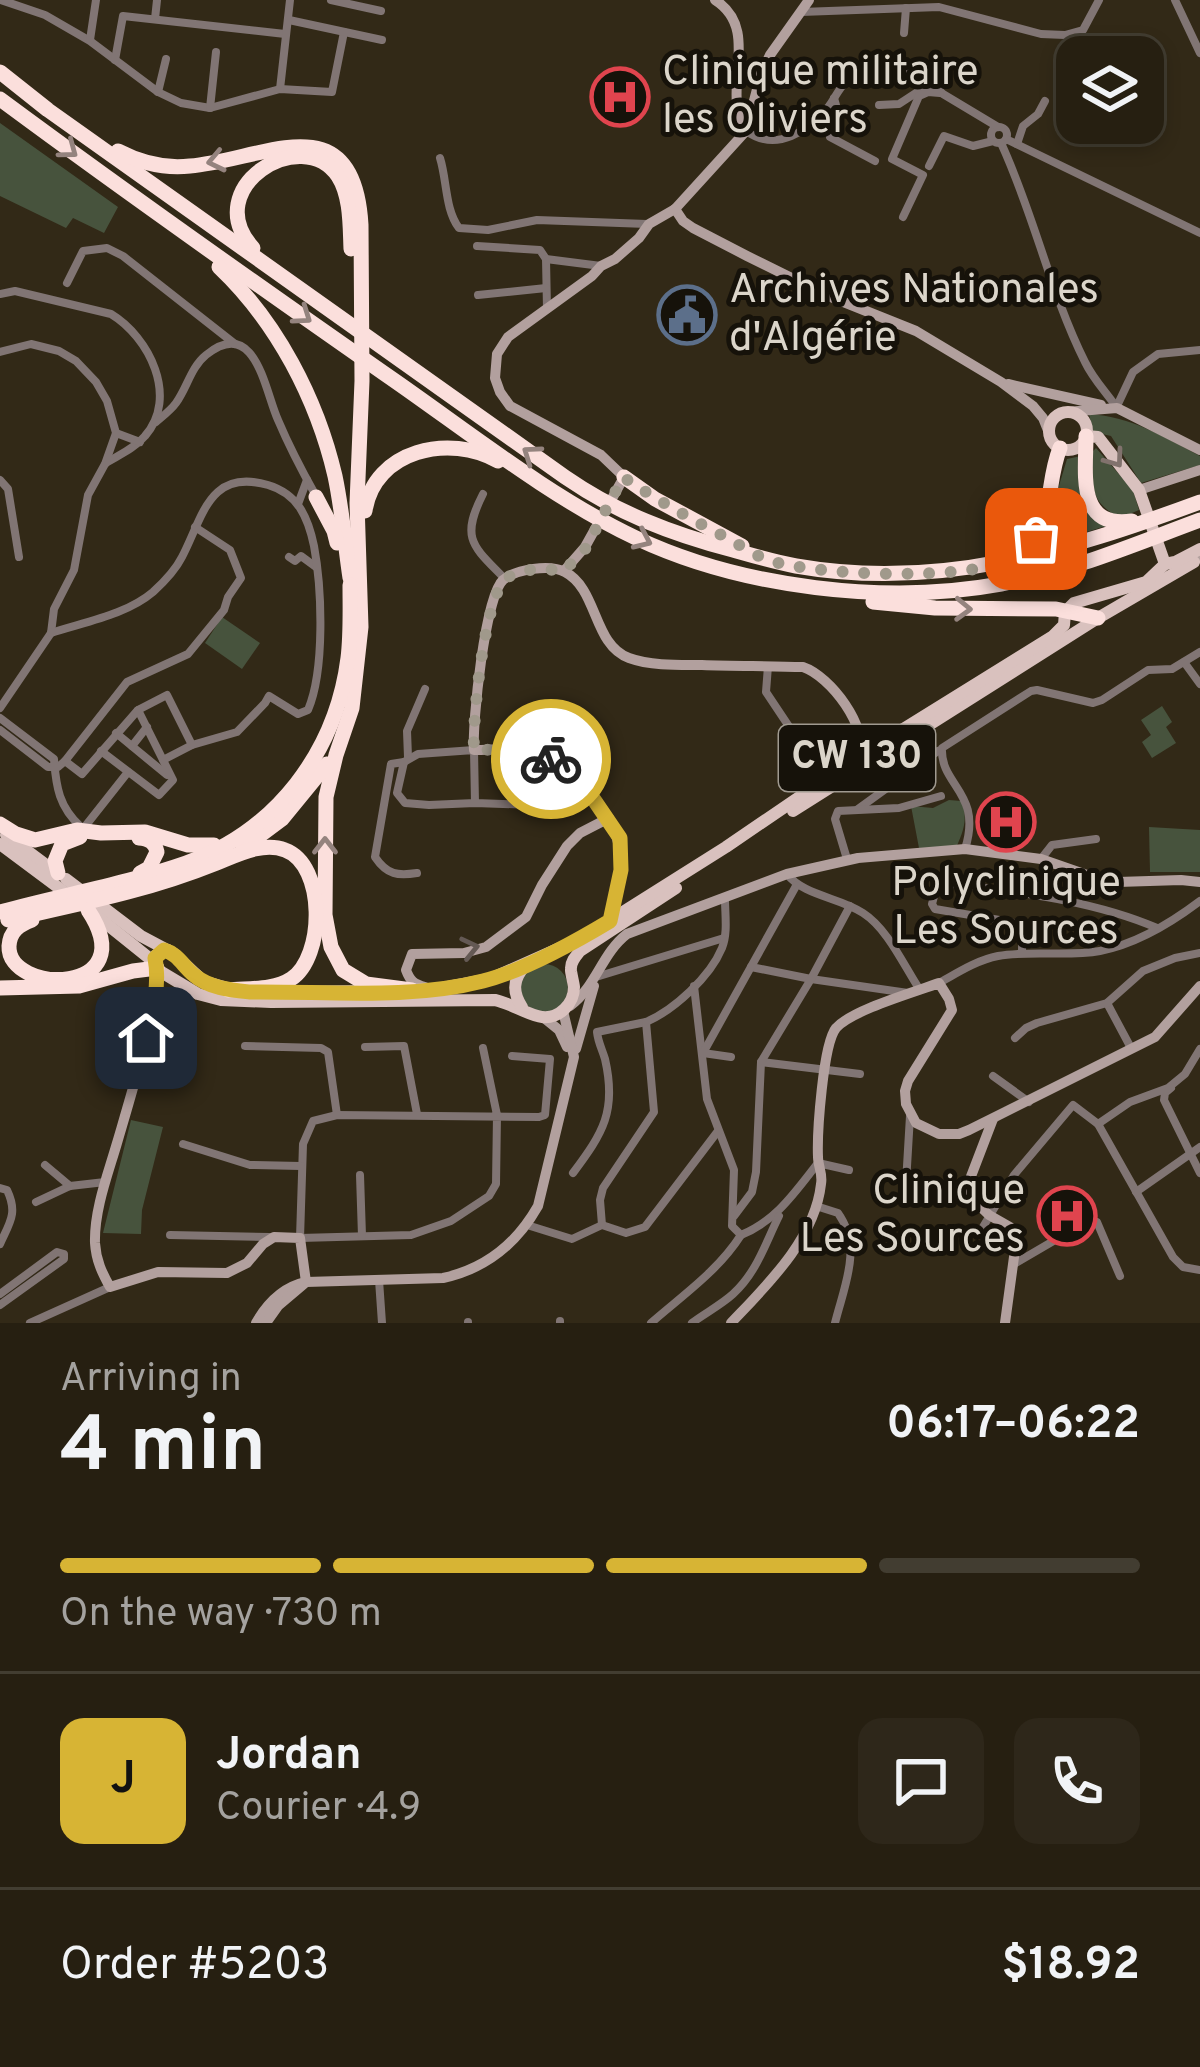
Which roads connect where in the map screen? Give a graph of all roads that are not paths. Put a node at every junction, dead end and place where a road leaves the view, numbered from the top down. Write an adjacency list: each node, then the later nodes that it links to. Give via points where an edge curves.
1 (2, 0): 10 (street)
2 (96, 0): 19 (street)
3 (157, 0): 14 (street)
4 (290, 0): 15 (street)
5 (331, 0): 12 (street)
6 (716, 0): 36 (street, via 736,24 738,114)
7 (809, 0): 13 (street)
8 (1099, 0): 11 (street, via 1083,30 1065,35 939,7)
9 (1175, 0): 22 (street)
10 (35, 4): 19 (street)
11 (906, 8): 13 (street); 17 (street)
12 (381, 11)
13 (800, 12): 36 (street, via 761,74)
14 (155, 19): 18 (street); 24 (street, via 123,16)
15 (289, 20): 16 (street); 18 (street)
16 (344, 32): 20 (street); 27 (street, via 332,92)
17 (904, 33)
18 (285, 34): 27 (street)
19 (90, 40): 24 (street)
20 (382, 40)
21 (216, 52): 34 (street)
22 (1200, 53)
23 (166, 59): 28 (street)
24 (115, 61): 28 (street)
25 (0, 72): 35 (highway)
26 (931, 83): 29 (street); 30 (street, via 885,66 850,79); 33 (street, via 899,104)
27 (280, 89): 34 (street)
28 (158, 92): 34 (street)
29 (942, 93): 37 (street, via 998,127 991,134); 44 (street, via 919,97 892,159 923,175)
30 (834, 98): 36 (street, via 792,138); 40 (street, via 830,137)
31 (0, 99): 42 (highway, one-way to 42)
32 (1046, 100): 38 (street)
33 (879, 105)
34 (210, 108)
35 (48, 110): 50 (highway); 55 (highway, one-way to 35, via 359,203 334,157 290,146 162,166 129,157)
36 (746, 131): 43 (street)
37 (1000, 141): 38 (street); 41 (street, via 973,146 944,136); 60 (street)
38 (1017, 144): 46 (street)
39 (440, 158): 45 (street, via 459,228 537,220)
40 (874, 161)
41 (929, 166)
42 (138, 201): 80 (highway, one-way to 80); 97 (highway, via 226,274 291,362 330,455)
43 (675, 208): 45 (street); 61 (street, via 729,247 916,331)
44 (903, 217)
45 (649, 224): 49 (street)
46 (1200, 233)
47 (477, 246): 48 (street, via 540,250)
48 (546, 260): 49 (street); 52 (street)
49 (601, 266): 56 (street)
50 (285, 279): 55 (highway, via 247,242 236,210 262,167 305,158 328,166 344,190); 91 (highway, one-way to 50, via 676,535 594,497)
51 (67, 283): 57 (street, via 83,251 107,248)
52 (546, 288): 54 (street); 56 (street)
53 (0, 294): 66 (street, via 15,291 123,321 155,371 159,399)
54 (478, 295)
55 (357, 309): 97 (highway)
56 (547, 309): 74 (street, via 497,354 500,392 510,406 601,454)
57 (236, 345): 66 (street, via 204,356); 76 (street, via 259,365)
58 (1200, 350): 63 (street, via 1158,354 1133,373)
59 (0, 352): 65 (street, via 31,344 76,361 107,401)
60 (1094, 377): 62 (street, via 1096,394); 63 (street)
61 (1023, 393): 62 (street); 64 (street); 67 (street)
62 (1085, 402): 63 (street)
63 (1117, 408): 64 (street); 71 (street)
64 (1064, 412): 67 (main road); 68 (main road, via 1083,419)
65 (116, 433): 69 (street); 72 (street)
66 (148, 433): 69 (street)
67 (1049, 433): 70 (main road)
68 (1086, 436): 70 (main road, via 1076,448); 77 (main road, one-way to 77, via 1098,437); 83 (highway, via 1087,492 1098,515 1120,523)
69 (140, 442): 72 (street)
70 (1060, 448): 93 (highway, via 1036,539)
71 (1200, 450)
72 (105, 464): 102 (street, via 88,495)
73 (1200, 470): 77 (street)
74 (623, 477): 91 (highway); 96 (street, via 586,548)
75 (0, 480): 90 (street)
76 (307, 480): 79 (street); 82 (street)
77 (1139, 490): 92 (main road)
78 (483, 494): 98 (street, via 470,532)
79 (316, 497): 101 (highway, via 334,531)
80 (567, 498): 95 (highway, one-way to 95, via 638,539); 97 (highway, via 477,451 417,452 369,491)
81 (1200, 502): 83 (highway)
82 (298, 504): 85 (street, via 277,488 240,481 218,490); 86 (street)
83 (1159, 517): 93 (highway)
84 (1200, 520): 95 (highway, via 1046,574 927,593 881,594)
85 (195, 526): 102 (street, via 172,573 141,601); 126 (street, via 230,550 240,573 224,610 188,654 127,682)
86 (312, 538): 88 (street); 94 (street)
87 (289, 556): 88 (street)
88 (301, 556): 94 (street)
89 (1200, 556): 92 (main road); 100 (main road, CW 130)
90 (19, 557)
91 (766, 559): 93 (highway, via 874,573)
92 (1165, 564): 99 (main road, CW 130, via 1146,582)
93 (996, 565)
94 (317, 568): 117 (street, via 316,683 308,710 298,714 268,696 237,732)
95 (724, 570): 99 (highway, one-way to 99, via 863,602)
96 (564, 571): 98 (street, via 534,568); 105 (street, via 618,653 642,662)
97 (354, 573): 101 (highway); 114 (highway, via 358,674)
98 (504, 578): 121 (street, via 482,656)
99 (1065, 612): 100 (highway); 116 (main road, CW 130, via 1054,636)
100 (1098, 618): 153 (main road, CW 130)
101 (350, 621): 137 (highway, via 340,698 322,747 287,796)
102 (51, 633): 108 (street)
103 (1200, 652): 104 (street)
104 (1184, 662): 106 (street); 120 (street, via 1148,670 1093,703 1030,691)
105 (768, 666): 115 (street, via 823,677); 119 (street, via 766,692)
106 (1200, 683)
107 (425, 689): 125 (street, via 406,730)
108 (0, 708)
109 (138, 710): 111 (street); 113 (street); 117 (street, via 166,695)
110 (0, 718): 127 (street)
111 (147, 727): 118 (street); 124 (street)
112 (0, 730): 127 (street)
113 (116, 733): 118 (street); 122 (street)
114 (342, 734): 143 (highway, via 320,776 282,819); 179 (highway, one-way to 114, via 354,978 335,959 327,932 326,797)
115 (862, 736): 116 (street); 123 (street)
116 (885, 741): 123 (main road, CW 130)
117 (192, 745): 124 (street)
118 (131, 746): 129 (street)
119 (802, 746)
120 (942, 748): 133 (street); 140 (street, via 969,806)
121 (474, 750): 125 (street); 131 (street); 134 (street, via 541,753 586,788)
122 (101, 751): 126 (street, via 82,774); 128 (street)
123 (858, 758): 155 (main road, CW 130)
124 (163, 760): 129 (street)
125 (406, 760): 131 (street, via 397,794 405,803); 144 (street, via 392,764 376,857 393,874)
126 (65, 761): 127 (street)
127 (55, 767): 136 (street, via 60,801)
128 (128, 772): 129 (street, via 159,795); 136 (street)
129 (172, 780)
130 (941, 796): 133 (street)
131 (475, 803): 132 (street)
132 (535, 806)
133 (857, 810): 141 (street, via 836,814)
134 (608, 818): 150 (street, via 622,853); 177 (street, one-way to 134, via 410,978 412,954 486,946 526,916 580,833)
135 (0, 827): 136 (highway, via 35,840); 146 (main road)
136 (85, 830): 137 (highway, via 145,832 201,847)
137 (240, 837): 147 (highway)
138 (1096, 839): 142 (street, via 1052,845)
139 (0, 846): 146 (main road)
140 (964, 849): 141 (street); 142 (street)
141 (847, 859): 145 (street)
142 (1040, 859): 148 (street, via 1118,882)
143 (224, 860): 154 (highway); 178 (highway, via 248,850 286,850 309,873 315,914 314,945 298,974 278,985)
144 (417, 873)
145 (787, 874): 149 (street); 151 (street)
146 (58, 878): 147 (highway, via 55,861 68,840 150,840 156,859); 154 (main road); 165 (main road)
147 (131, 879): 157 (highway)
148 (1200, 883)
149 (796, 886): 156 (street); 167 (street)
150 (616, 896): 155 (street); 160 (street)
151 (725, 899): 158 (street); 162 (street)
152 (1200, 901): 161 (street)
153 (652, 904): 158 (main road); 169 (main road, CW 130, via 580,950)
154 (93, 905): 154 (highway, via 104,942 88,972 46,978 18,967 9,950 15,929); 159 (highway); 168 (main road)
155 (633, 905): 160 (main road, CW 130)
156 (850, 906): 171 (street); 180 (street, via 882,931)
157 (0, 910)
158 (659, 920): 170 (street, via 617,942)
159 (0, 921)
160 (610, 921): 166 (main road, CW 130)
161 (1157, 928): 163 (street, via 1099,951); 163 (street, via 1052,898 956,884 936,889 935,910 1011,922 1023,934)
162 (724, 938): 170 (street); 174 (street)
163 (1022, 953): 173 (street, via 983,960)
164 (1200, 953): 184 (street, via 1143,971)
165 (172, 954): 168 (main road, via 175,968); 178 (main road)
166 (534, 960): 169 (main road, via 558,961); 172 (main road, CW 130); 185 (main road, via 516,978)
167 (751, 967): 171 (street); 195 (street)
168 (159, 968): 176 (highway, via 79,986); 181 (main road); 183 (street)
169 (571, 975): 170 (street); 186 (main road, via 574,994)
170 (596, 977): 186 (street); 197 (street)
171 (811, 979): 180 (street); 199 (street)
172 (490, 980): 177 (main road, CW 130); 182 (main road, via 500,988)
173 (938, 983): 180 (street); 207 (street, via 952,1010 908,1081)
174 (694, 986): 188 (street); 195 (street)
175 (1200, 986): 193 (street, via 1162,1031)
176 (0, 988)
177 (437, 989): 179 (main road, CW 130)
178 (228, 990): 179 (main road, CW 130)
179 (412, 990)
180 (914, 992): 201 (street, via 836,1028)
181 (198, 994): 182 (main road, via 271,1002); 183 (street, via 171,987)
182 (495, 1000): 185 (main road)
183 (155, 1003): 223 (street)
184 (1107, 1003): 189 (street); 193 (street)
185 (522, 1008): 187 (main road)
186 (565, 1009): 187 (main road); 197 (street)
187 (543, 1017): 204 (street, via 566,1044)
188 (646, 1022): 220 (street, via 597,1031 607,1122); 234 (street, via 654,1112 603,1188)
189 (1015, 1037)
190 (244, 1046): 208 (street, via 328,1052)
191 (365, 1046): 206 (street, via 404,1046)
192 (483, 1048): 209 (street)
193 (1131, 1048): 205 (street)
194 (1200, 1049): 211 (street, via 1168,1088)
195 (703, 1053): 198 (street); 212 (street)
196 (512, 1056): 209 (street, via 550,1059 547,1112)
197 (574, 1057): 204 (street)
198 (731, 1057)
199 (761, 1061): 201 (street); 232 (street, via 756,1172)
200 (1200, 1065): 215 (street, via 1164,1100)
201 (825, 1070): 202 (street); 216 (street)
202 (860, 1074)
203 (993, 1076): 205 (street)
204 (568, 1080): 233 (street)
205 (1029, 1102): 210 (street)
206 (417, 1114): 208 (street); 209 (street)
207 (910, 1114): 210 (street, via 939,1134); 226 (street, via 906,1184)
208 (338, 1115): 218 (street, via 314,1120)
209 (497, 1115): 238 (street, via 489,1196 429,1231)
210 (993, 1120): 226 (street)
211 (1098, 1124): 227 (street); 231 (street, via 1073,1105)
212 (718, 1131): 232 (street, via 734,1170); 234 (street, via 652,1222 626,1233)
213 (182, 1144): 218 (street, via 250,1165)
214 (1200, 1148): 215 (street)
215 (1190, 1154): 221 (street); 227 (street)
216 (818, 1163): 219 (street); 229 (street); 230 (street)
217 (46, 1165): 224 (street)
218 (301, 1166): 240 (street)
219 (849, 1170)
220 (573, 1173)
221 (1200, 1173)
222 (360, 1175): 238 (street)
223 (105, 1183): 224 (street); 247 (street, via 94,1238)
224 (70, 1186): 228 (street)
225 (0, 1188): 241 (street, via 14,1204)
226 (965, 1192): 231 (street)
227 (1136, 1192): 243 (street, via 1173,1257)
228 (36, 1202)
229 (785, 1204): 237 (street); 255 (street, via 740,1286)
230 (816, 1206): 256 (street, via 787,1261); 257 (street, via 838,1214 848,1234 852,1264)
231 (989, 1215): 235 (street); 242 (street, via 1016,1232)
232 (732, 1219): 237 (street)
233 (527, 1225): 234 (street, via 572,1238); 245 (street, via 461,1274)
234 (602, 1225)
235 (980, 1232)
236 (170, 1235): 239 (street)
237 (741, 1235): 254 (street, via 711,1273)
238 (362, 1236): 240 (street)
239 (274, 1237): 240 (street); 247 (street, via 227,1273 158,1272)
240 (300, 1238): 246 (street)
241 (0, 1244)
242 (1013, 1265): 244 (street, via 1094,1220); 258 (street)
243 (1199, 1270)
244 (1120, 1276)
245 (380, 1280): 246 (street); 253 (street)
246 (306, 1282): 251 (street, via 275,1296); 252 (street)
247 (110, 1287): 250 (street)
248 (0, 1294): 249 (street, via 64,1254)
249 (0, 1305)
250 (30, 1323)
251 (256, 1323)
252 (266, 1323)
253 (382, 1323)
254 (651, 1323)
255 (692, 1323)
256 (730, 1323)
257 (835, 1323)
258 (1005, 1323)

